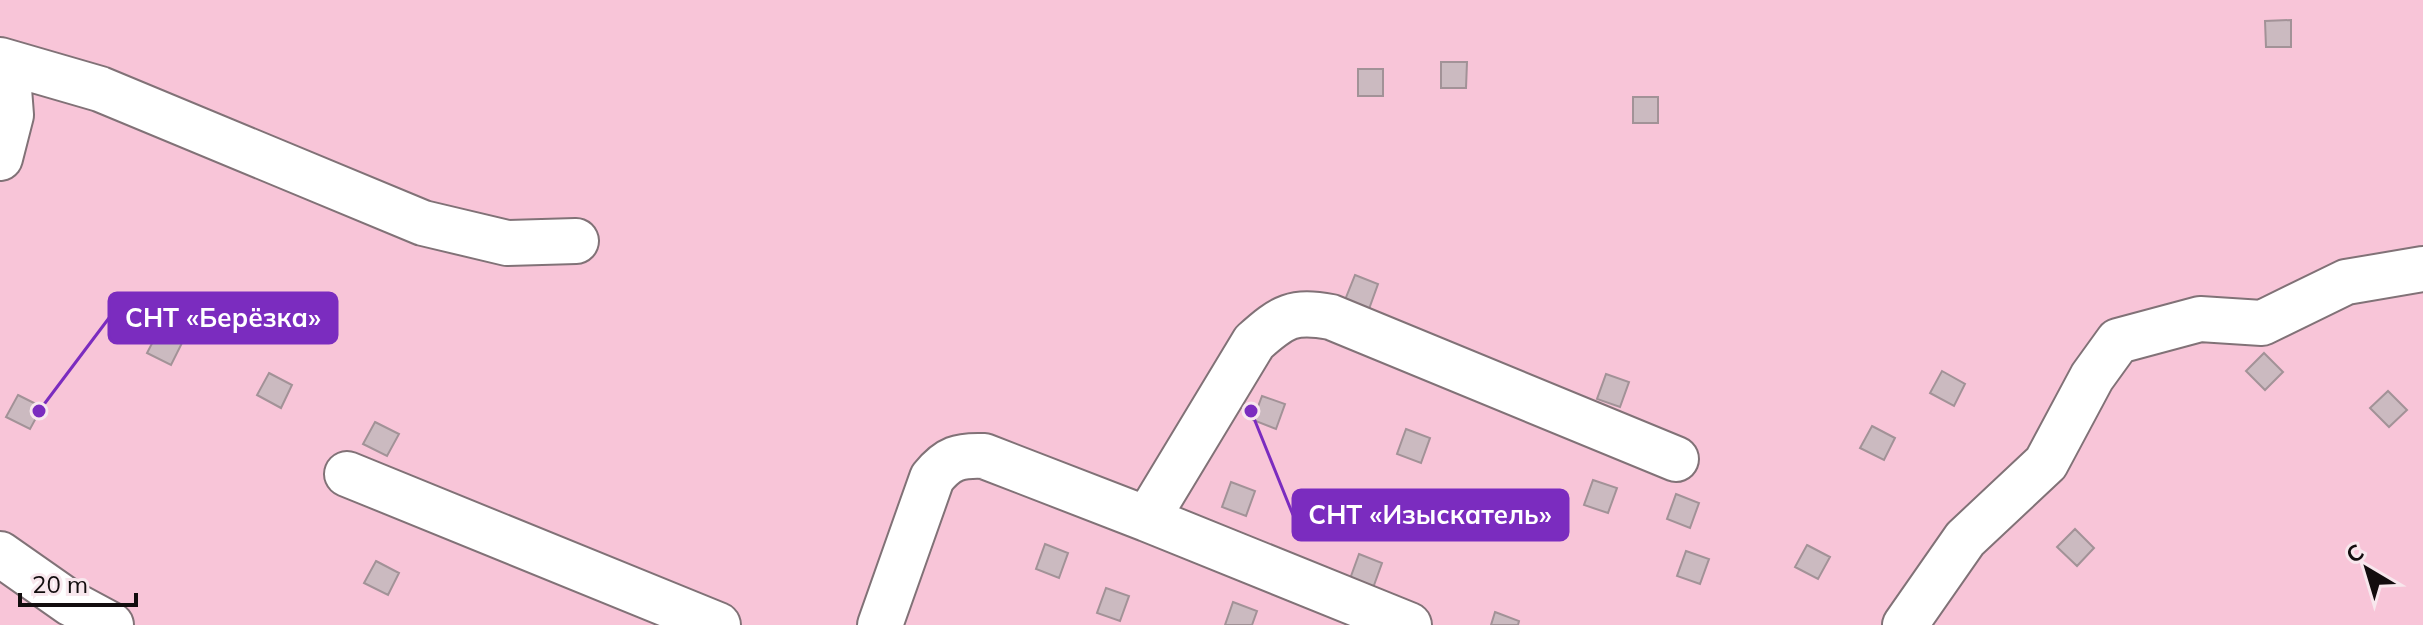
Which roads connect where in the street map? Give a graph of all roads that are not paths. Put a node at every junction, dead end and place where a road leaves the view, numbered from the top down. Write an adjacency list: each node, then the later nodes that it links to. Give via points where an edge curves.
1 (4, 62): 2 (street, via 11,115); 3 (street, via 100,89 423,223 507,243)
2 (0, 158)
3 (576, 241)
4 (2423, 269): 13 (street, via 2346,282 2262,323 2200,319 2118,341 2092,377 2046,463 1965,539)
5 (1676, 459): 7 (street, via 1331,317 1303,312 1279,320 1254,342)
6 (347, 474): 10 (street)
7 (1147, 519): 11 (street, via 984,456 961,455 944,462 932,478); 12 (street)
8 (0, 554): 9 (street)
9 (111, 625)
10 (718, 625)
11 (880, 625)
12 (1409, 625)
13 (1905, 625)

